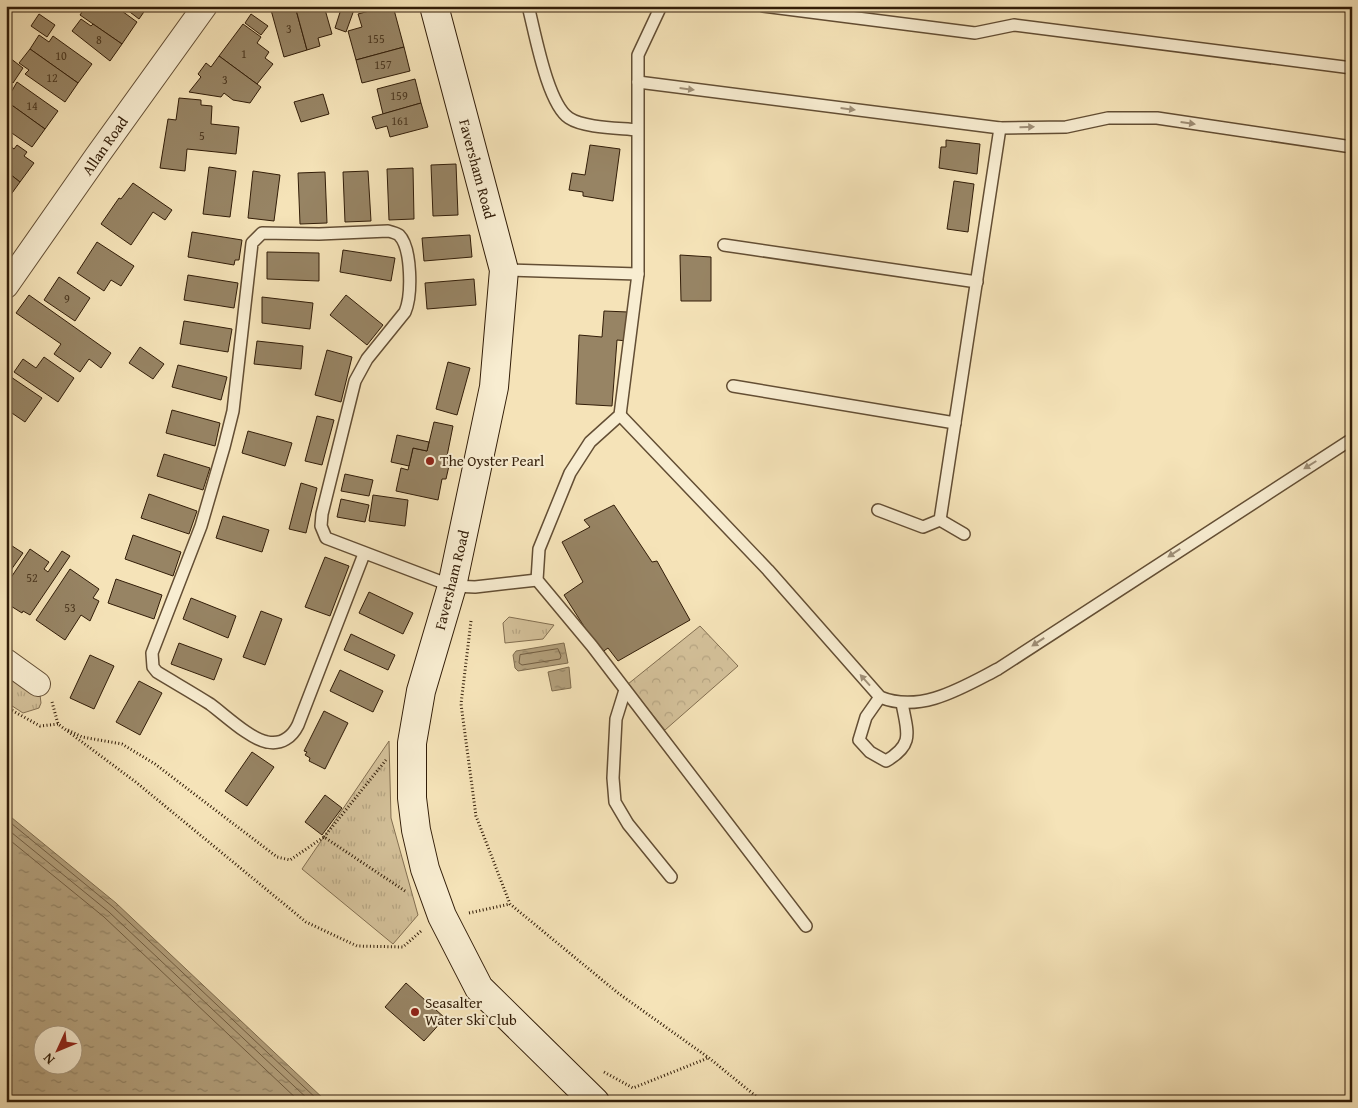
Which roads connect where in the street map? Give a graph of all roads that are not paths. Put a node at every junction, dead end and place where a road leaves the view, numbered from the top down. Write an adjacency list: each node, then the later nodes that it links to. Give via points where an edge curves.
1 (205, 6): 15 (street, Allan Road)
2 (434, 6): 12 (street, Faversham Road)
3 (528, 6): 9 (lane, via 553,98 569,118 599,127)
4 (661, 6): 7 (lane, via 638,55)
5 (763, 6): 6 (lane, via 975,33 1014,25)
6 (1352, 68)
7 (638, 82): 8 (lane, one-way to 8); 9 (lane)
8 (1000, 128): 10 (lane, one-way to 10, via 1066,127 1108,118 1157,118); 14 (lane)
9 (638, 130): 13 (lane)
10 (1352, 147)
11 (724, 245): 14 (lane)
12 (504, 270): 13 (lane); 25 (street, Faversham Road, via 494,387)
13 (638, 274): 17 (lane)
14 (977, 282): 18 (lane)
15 (6, 286)
16 (733, 386): 18 (lane)
17 (620, 415): 24 (lane, via 590,442 570,473 539,549); 29 (lane, one-way to 17, via 768,570)
18 (955, 423): 21 (lane)
19 (1352, 439): 30 (lane, one-way to 30, via 998,669 923,702)
20 (878, 510): 21 (lane, via 923,527)
21 (940, 520): 22 (lane)
22 (964, 534)
23 (364, 554): 23 (lane, via 326,538 320,526 355,381 367,359 409,303 407,249 398,234 388,231 262,233 252,243 233,411 224,447 201,526 152,652 153,667 257,739 274,743 284,741 298,725); 25 (lane)
24 (537, 580): 25 (lane); 28 (lane)
25 (463, 587): 33 (street, Faversham Road, via 421,691 412,743 412,798 425,869 442,916 479,988)
26 (6, 662): 27 (street)
27 (38, 684)
28 (625, 690): 31 (lane, via 616,719 615,802 628,824); 32 (lane)
29 (880, 697): 30 (lane); 30 (lane, via 866,716 859,740 886,762 900,753 908,739)
30 (902, 703)
31 (671, 877)
32 (806, 926)
33 (595, 1102)

